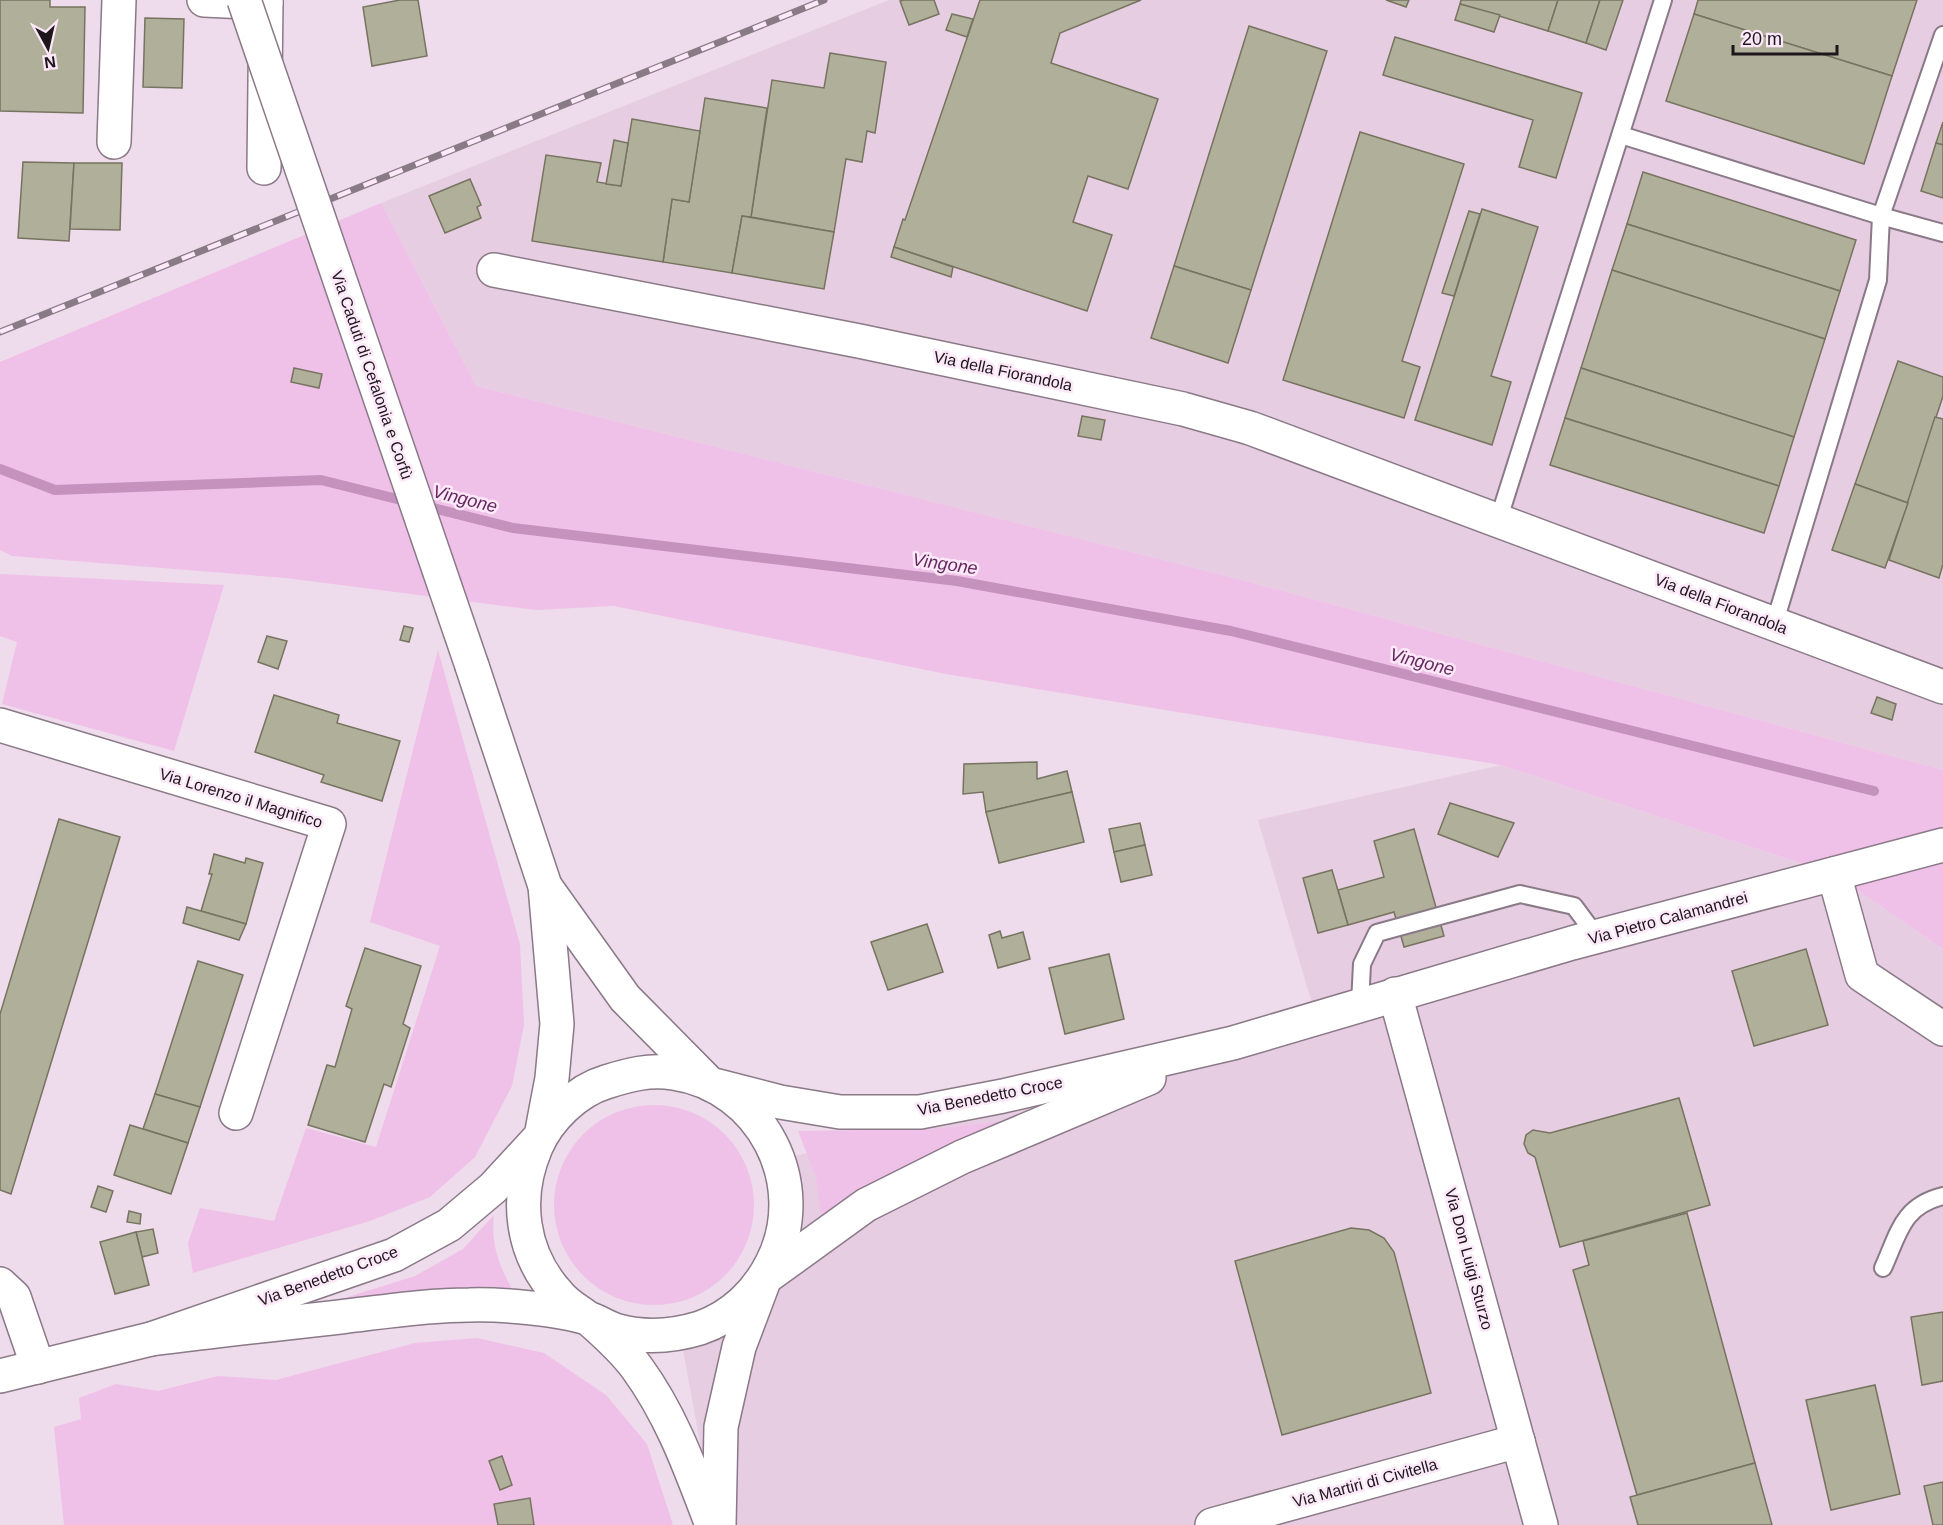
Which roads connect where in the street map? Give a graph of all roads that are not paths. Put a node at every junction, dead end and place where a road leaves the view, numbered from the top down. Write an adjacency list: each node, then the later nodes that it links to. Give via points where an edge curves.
1 (119, 0): 7 (street)
2 (204, 0): 4 (street)
3 (1663, 0): 6 (lane)
4 (259, 1): 8 (street); 18 (street, Via Caduti di Cefalonia e Corfù, bridge)
5 (1943, 35): 9 (lane)
6 (1621, 135): 9 (lane); 12 (lane)
7 (114, 142)
8 (264, 168)
9 (1881, 216): 10 (lane); 13 (lane, via 1878,280)
10 (1943, 233)
11 (494, 270): 12 (street, Via della Fiorandola, via 859,340 1183,409 1250,428)
12 (1498, 521): 13 (street, Via della Fiorandola)
13 (1774, 624): 14 (street, Via della Fiorandola)
14 (1943, 687)
15 (0, 725): 25 (street, Via Lorenzo il Magnifico, via 329,824)
16 (1943, 845): 17 (street, Via Pietro Calamandrei)
17 (1845, 872): 19 (street, Via Pietro Calamandrei); 22 (street, via 1862,975)
18 (545, 886): 24 (street, Via Caduti di Cefalonia e Corfù, via 625,998); 26 (street, Via Caduti di Cefalonia e Corfù, via 557,1024 552,1078)
19 (1597, 937): 20 (street, Via Pietro Calamandrei); 21 (lane, via 1574,906 1520,894 1421,920 1377,933 1362,964)
20 (1395, 994): 21 (street, Via Benedetto Croce); 35 (street, Via Don Luigi Sturzo)
21 (1360, 1004): 23 (street, Via Benedetto Croce)
22 (1943, 1029)
23 (1233, 1043): 24 (street, Via Benedetto Croce, via 920,1112 840,1112); 29 (street, Via Benedetto Croce, via 962,1157 877,1199)
24 (710, 1084): 26 (street, Via Benedetto Croce, via 673,1073 634,1073 597,1085 565,1106); 29 (street, Via Benedetto Croce, via 740,1102 764,1128 780,1160 787,1217 779,1249)
25 (236, 1113)
26 (540, 1136): 31 (street, Via Benedetto Croce, via 527,1167 522,1201 525,1235 538,1268 555,1290); 32 (street, Via Benedetto Croce, via 493,1188 449,1225 394,1255)
27 (1943, 1196): 28 (lane, via 1925,1200 1908,1213)
28 (1882, 1268)
29 (765, 1278): 31 (street, Via Benedetto Croce, via 727,1315 680,1334 648,1336 617,1331); 37 (street, via 739,1347 721,1427)
30 (0, 1284): 33 (street, via 14,1297)
31 (588, 1318): 32 (street, Via Benedetto Croce, via 470,1304); 36 (street, via 636,1366 677,1434)
32 (151, 1339): 33 (street, Via Benedetto Croce)
33 (38, 1367): 34 (street, Via Benedetto Croce)
34 (0, 1376)
35 (1518, 1441): 38 (street, Via Martiri di Civitella); 39 (street, Via Don Luigi Sturzo)
36 (712, 1525)
37 (719, 1525)
38 (1212, 1525)
39 (1541, 1525)

